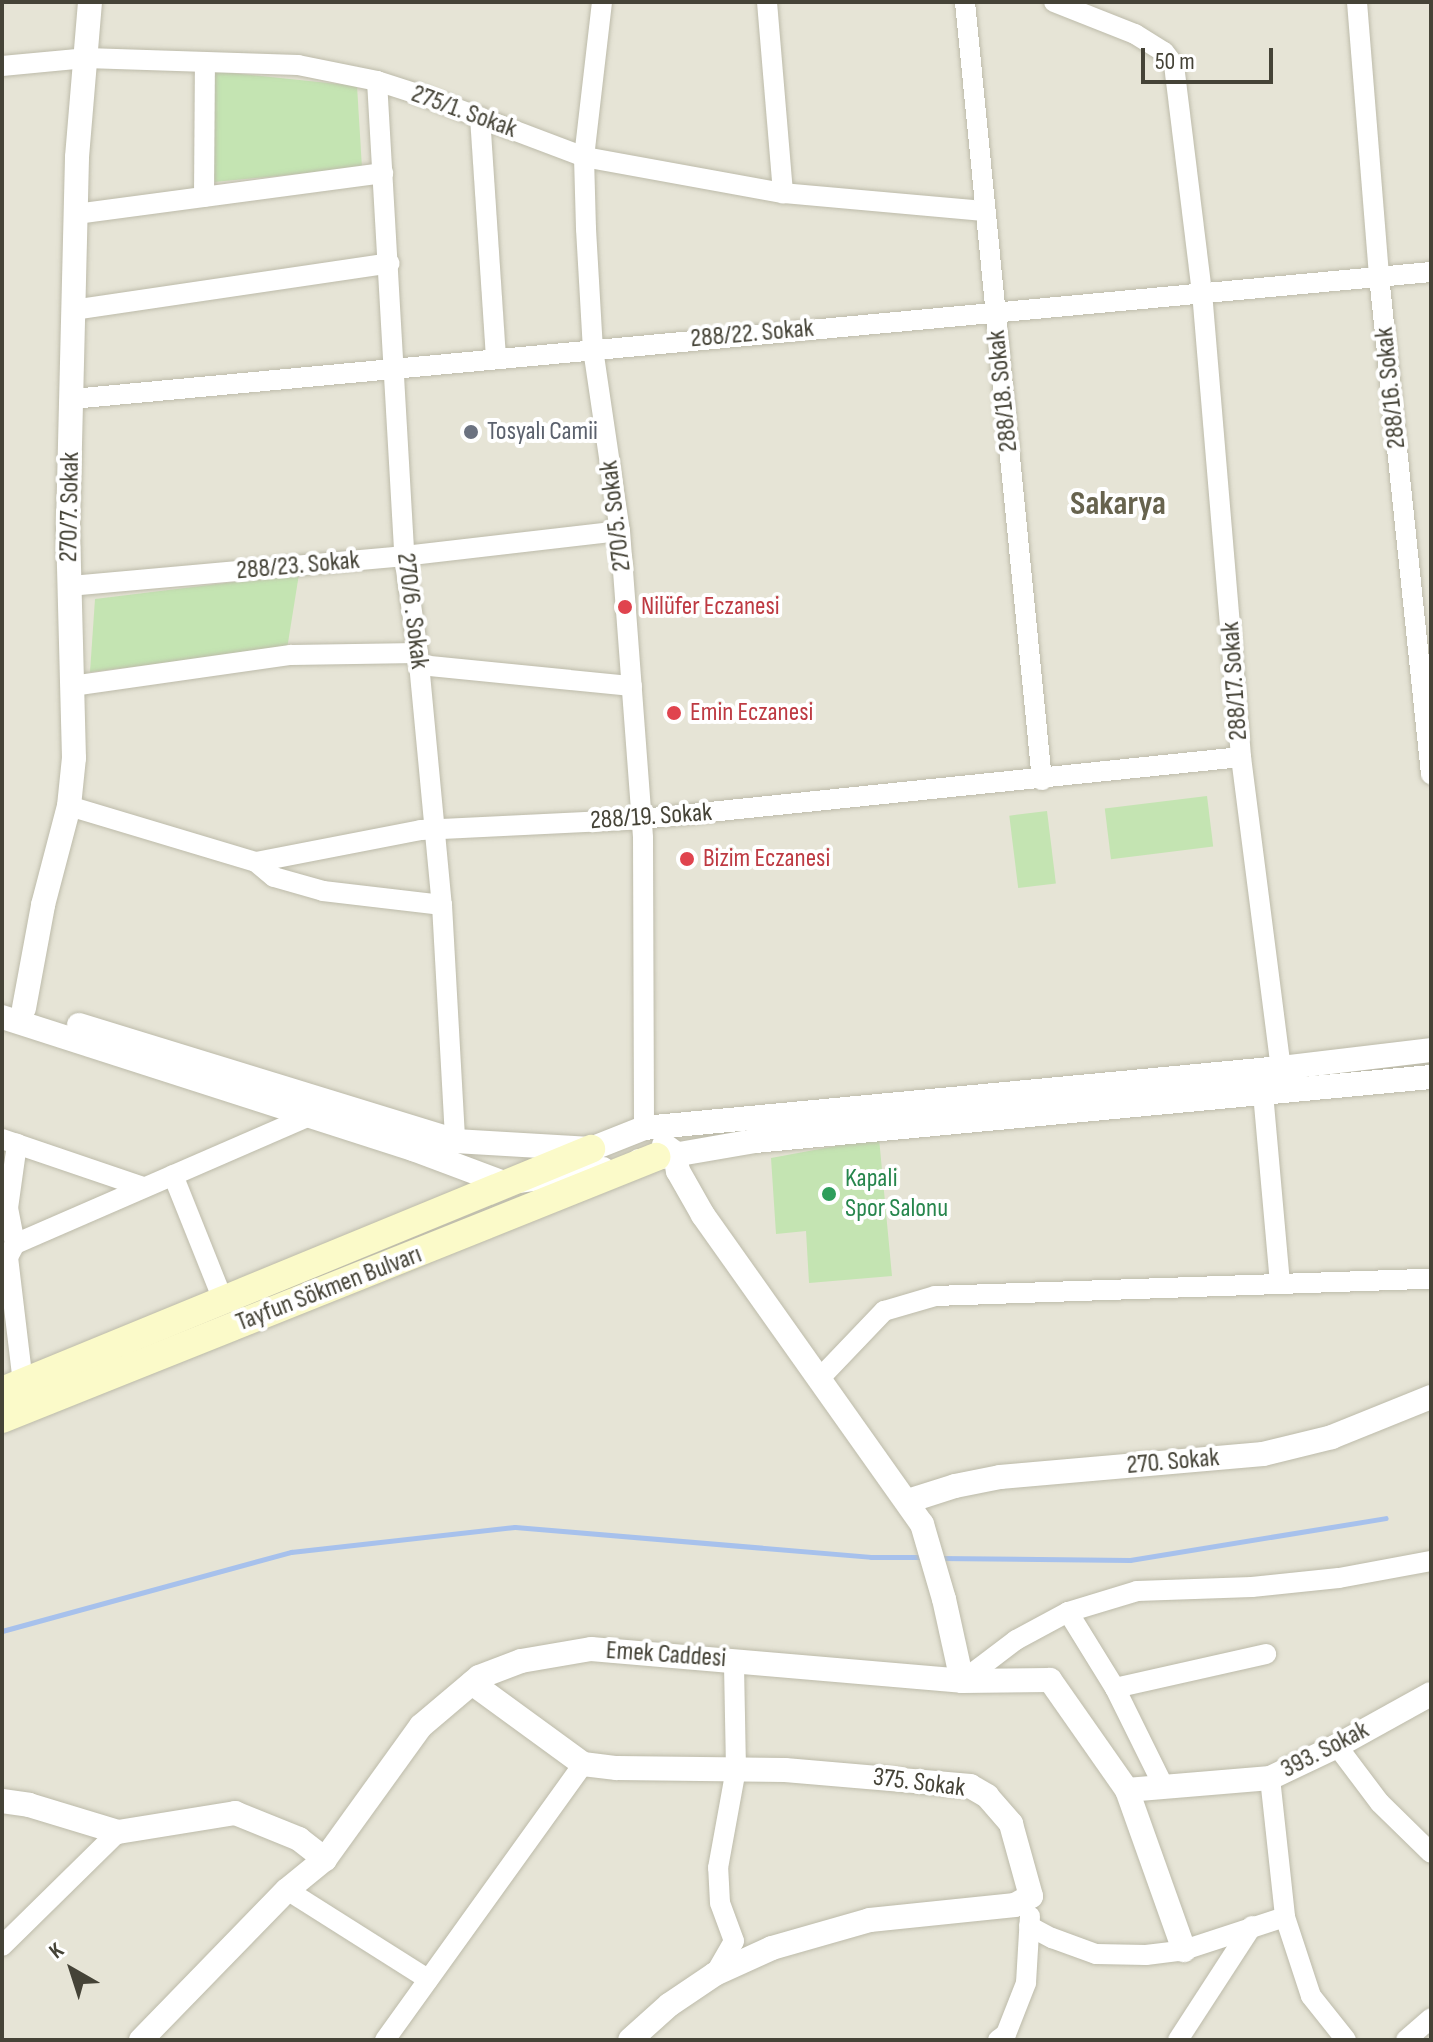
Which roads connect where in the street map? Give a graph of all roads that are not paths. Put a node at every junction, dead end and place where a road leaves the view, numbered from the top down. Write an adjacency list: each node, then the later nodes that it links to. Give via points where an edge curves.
1 (90, 2): 7 (street, 270/7. Sokak)
2 (602, 2): 12 (street, 270/5. Sokak)
3 (767, 2): 14 (street)
4 (965, 2): 16 (street, 288/18. Sokak)
5 (1054, 2): 21 (street, 288/17. Sokak, via 1135,34 1174,65)
6 (1357, 2): 20 (street, 288/16. Sokak)
7 (86, 58): 8 (street, 275/1. Sokak); 9 (street, 275/1. Sokak); 17 (street, 270/7. Sokak)
8 (205, 62): 10 (street, 275/1. Sokak, via 298,65); 15 (street)
9 (2, 66)
10 (377, 81): 11 (street, 275/1. Sokak); 13 (street, 270/6 . Sokak)
11 (480, 117): 12 (street, 275/1. Sokak); 25 (street)
12 (584, 157): 14 (street, 275/1. Sokak); 24 (street, 270/5. Sokak)
13 (383, 173): 15 (street); 18 (street, 270/6 . Sokak)
14 (783, 193): 16 (street, 275/1. Sokak)
15 (204, 197): 17 (street)
16 (985, 211): 23 (street, 288/18. Sokak)
17 (76, 214): 22 (street, 270/7. Sokak)
18 (390, 263): 22 (street); 26 (street, 270/6 . Sokak)
19 (1431, 272): 20 (street, 288/22. Sokak)
20 (1379, 276): 21 (street, 288/22. Sokak); 35 (street, 288/16. Sokak)
21 (1202, 292): 23 (street, 288/22. Sokak); 34 (street, 288/17. Sokak)
22 (73, 310): 27 (street, 270/7. Sokak)
23 (995, 311): 24 (street, 288/22. Sokak); 36 (street, 288/18. Sokak)
24 (593, 349): 25 (street, 288/22. Sokak); 28 (street, 270/5. Sokak)
25 (496, 358): 26 (street, 288/22. Sokak)
26 (392, 369): 27 (street, 288/22. Sokak); 29 (street, 270/6 . Sokak)
27 (72, 399): 30 (street, 270/7. Sokak)
28 (620, 531): 29 (street, 288/23. Sokak); 33 (street, 270/5. Sokak)
29 (404, 556): 30 (street, 288/23. Sokak); 31 (street, 270/6 . Sokak)
30 (70, 586): 32 (street, 270/7. Sokak)
31 (419, 659): 32 (street, via 291,655); 33 (street); 39 (street, 270/6 . Sokak)
32 (72, 686): 37 (street, 270/7. Sokak)
33 (632, 686): 38 (street, 270/5. Sokak)
34 (1241, 757): 36 (street, 288/19. Sokak); 44 (street, 288/17. Sokak)
35 (1431, 774)
36 (1042, 780): 38 (street, 288/19. Sokak)
37 (69, 806): 40 (street, 288/19. Sokak); 42 (street, 270/7. Sokak)
38 (642, 819): 39 (street, 288/19. Sokak); 48 (street, 270/5. Sokak)
39 (433, 830): 40 (street, 288/19. Sokak); 41 (street, 270/6 . Sokak)
40 (256, 862): 41 (street, via 274,877 323,891)
41 (442, 905): 49 (street, 270/6 . Sokak)
42 (9, 1008): 47 (street); 49 (street)
43 (1431, 1050): 44 (street)
44 (1281, 1068): 48 (street)
45 (1431, 1077): 46 (street)
46 (1263, 1093): 52 (street, via 755,1141); 58 (street)
47 (309, 1116): 53 (street); 54 (street)
48 (644, 1128): 51 (street); 52 (street)
49 (455, 1141): 51 (street)
50 (9, 1142): 55 (street); 56 (street, via 8,1208)
51 (591, 1149): 54 (main road, Tayfun Sökmen Bulvarı)
52 (665, 1155): 54 (street, via 574,1175); 60 (street); 63 (main road, Tayfun Sökmen Bulvarı)
53 (173, 1175): 55 (street); 59 (street)
54 (504, 1183): 59 (main road, Tayfun Sökmen Bulvarı)
55 (143, 1187): 56 (street)
56 (15, 1244): 61 (street, via 8,1257)
57 (1431, 1279): 58 (street)
58 (1280, 1282): 60 (street, via 935,1296 884,1311)
59 (223, 1300): 61 (main road, Tayfun Sökmen Bulvarı)
60 (820, 1378): 64 (street)
61 (12, 1387)
62 (1431, 1397): 64 (street, 270. Sokak, via 1332,1437 1263,1454 1000,1477)
63 (2, 1419)
64 (908, 1501): 69 (street, via 922,1524)
65 (1431, 1561): 66 (street, via 1310,1581 1137,1591)
66 (1068, 1612): 69 (street, via 1016,1640); 71 (street)
67 (1266, 1654): 71 (street)
68 (734, 1660): 69 (street, Emek Caddesi); 70 (street, Emek Caddesi, via 591,1649 521,1661); 75 (street)
69 (962, 1681): 78 (street, Emek Caddesi, via 1050,1680)
70 (472, 1683): 74 (street); 82 (street, Emek Caddesi, via 421,1726)
71 (1115, 1688): 77 (street)
72 (1431, 1694): 73 (street, 393. Sokak)
73 (1337, 1746): 76 (street, 393. Sokak); 81 (street, via 1380,1803)
74 (583, 1764): 75 (street, 375. Sokak); 91 (street)
75 (736, 1769): 84 (street, 375. Sokak, via 970,1786 987,1796 1011,1824); 90 (street, via 718,1868 720,1903 734,1941)
76 (1270, 1778): 77 (street, 393. Sokak); 85 (street)
77 (1164, 1787): 78 (street, 393. Sokak)
78 (1127, 1790): 89 (street, Emek Caddesi)
79 (2, 1801): 80 (street)
80 (118, 1832): 82 (street, via 235,1813 299,1839); 88 (street)
81 (1431, 1853)
82 (325, 1859): 83 (street, Emek Caddesi)
83 (287, 1890): 91 (street); 93 (street, Emek Caddesi)
84 (1031, 1896): 86 (street); 90 (street, via 1015,1905 870,1920 772,1948)
85 (1285, 1917): 87 (street); 98 (street, via 1311,1996)
86 (1029, 1926): 89 (street, via 1096,1954); 96 (street, via 1026,1983 1006,2034)
87 (1252, 1926): 89 (street); 97 (street)
88 (2, 1946)
89 (1184, 1950)
90 (715, 1974): 95 (street)
91 (428, 1979): 94 (street)
92 (1431, 2018): 99 (street)
93 (141, 2040)
94 (385, 2040)
95 (630, 2040)
96 (998, 2040)
97 (1178, 2040)
98 (1346, 2040)
99 (1406, 2040)

